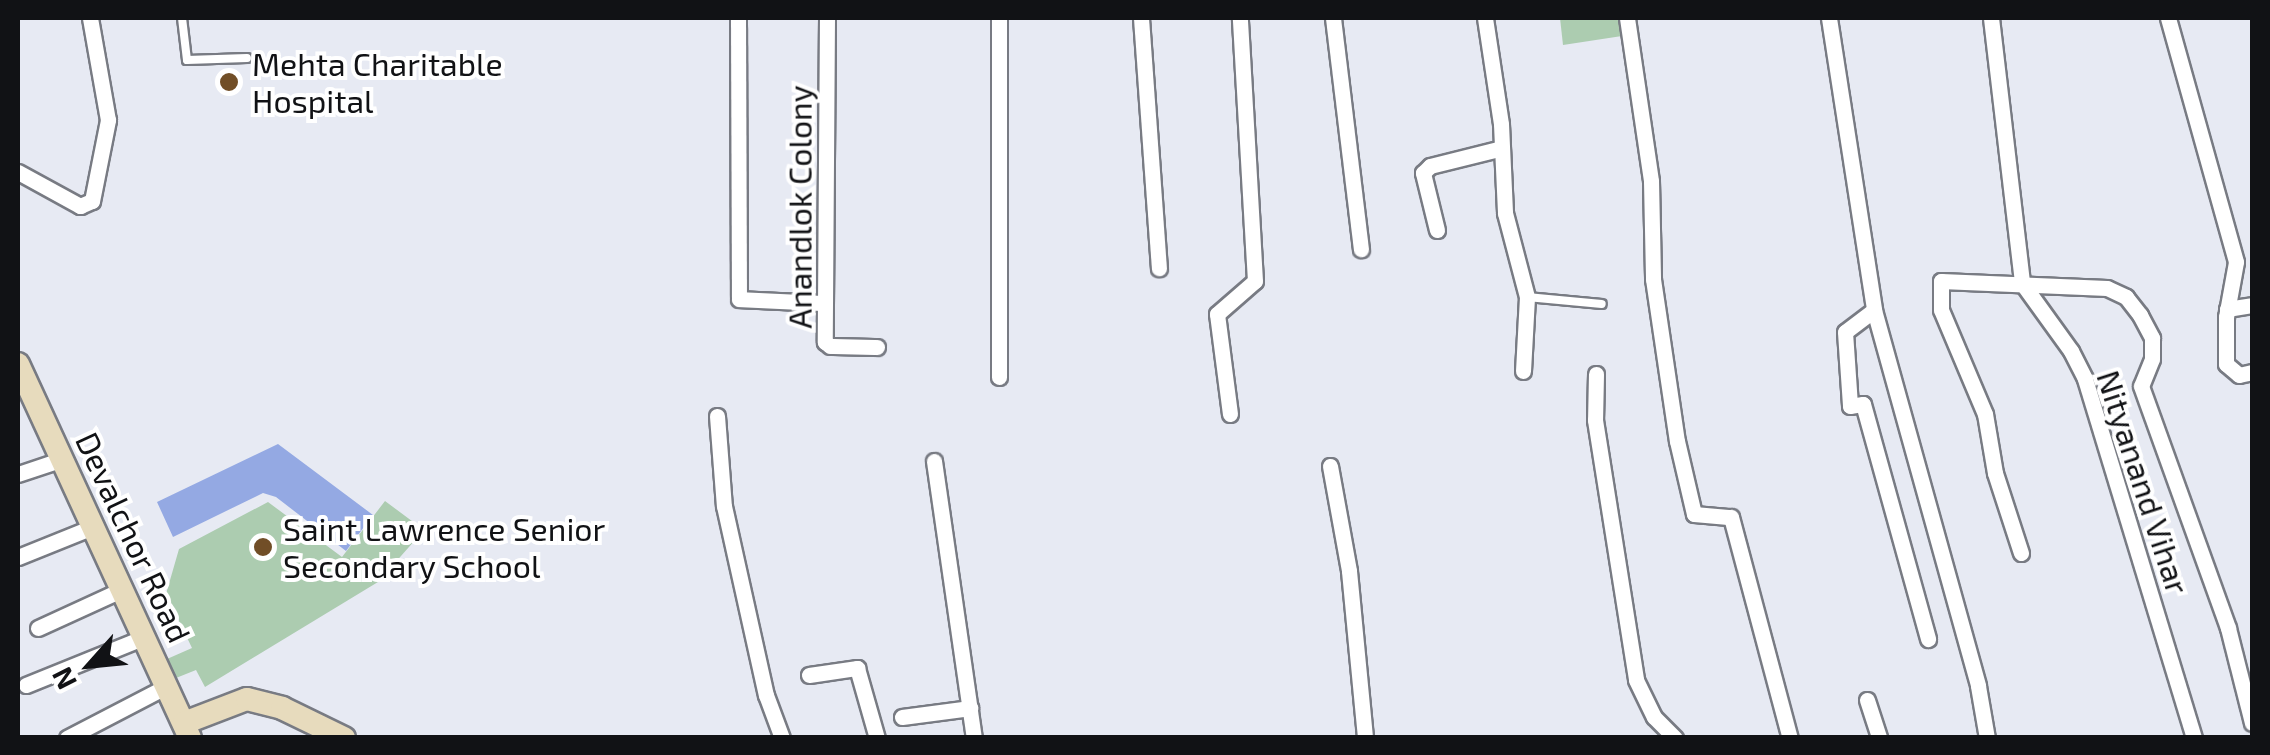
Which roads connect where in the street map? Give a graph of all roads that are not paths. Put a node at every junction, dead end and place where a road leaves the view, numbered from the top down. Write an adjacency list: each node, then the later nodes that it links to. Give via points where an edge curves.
1 (90, 18): 16 (street, via 108,120 92,201 80,206)
2 (182, 18): 14 (lane, via 187,60)
3 (738, 18): 22 (street, via 739,299)
4 (827, 18): 22 (street, Anandlok Colony)
5 (999, 18): 32 (street)
6 (1141, 18): 19 (street)
7 (1240, 18): 34 (street, via 1255,281 1217,314)
8 (1333, 18): 18 (street)
9 (1485, 18): 15 (street)
10 (1628, 18): 62 (street, via 1651,181 1653,279 1690,496 1697,518 1731,518)
11 (1829, 18): 26 (street)
12 (1991, 18): 20 (street, Nityanand Vihar)
13 (2168, 18): 25 (street, via 2236,262)
14 (247, 58)
15 (1502, 148): 17 (street, via 1422,173); 21 (street, via 1504,213)
16 (18, 172)
17 (1437, 230)
18 (1361, 249)
19 (1159, 268)
20 (2022, 283): 41 (street, via 1941,281 1941,310 1985,414 1995,473); 53 (street, via 2106,288 2126,297 2152,338 2141,386 2228,628); 65 (street, Nityanand Vihar, via 2085,378)
21 (1527, 297): 23 (lane); 29 (street)
22 (825, 303): 27 (street, Anandlok Colony, via 826,345)
23 (1602, 304)
24 (2252, 305): 25 (street)
25 (2227, 309): 30 (street, via 2226,364 2239,374)
26 (1874, 310): 46 (street, via 1845,332 1850,406 1862,404); 64 (street)
27 (877, 347)
28 (18, 364): 33 (main road, Devalchor Road)
29 (1523, 371)
30 (2252, 372)
31 (1596, 374): 61 (street, via 1595,420 1636,680 1654,718)
32 (999, 377)
33 (24, 394): 36 (main road, Devalchor Road)
34 (1230, 414)
35 (717, 416): 57 (street, via 724,506 766,696)
36 (63, 459): 39 (street); 40 (main road, Devalchor Road)
37 (934, 461): 51 (street)
38 (1330, 466): 60 (street, via 1350,571)
39 (18, 474)
40 (94, 526): 42 (street); 43 (main road, Devalchor Road)
41 (2021, 552)
42 (18, 558)
43 (123, 589): 44 (street); 45 (main road, Devalchor Road)
44 (38, 628)
45 (145, 638): 48 (street); 49 (main road, Devalchor Road)
46 (1928, 639)
47 (809, 675): 58 (street, via 857,668)
48 (26, 685)
49 (167, 686): 54 (main road, Devalchor Road); 55 (street)
50 (1867, 700): 63 (street)
51 (970, 708): 52 (street); 59 (street)
52 (902, 717)
53 (2252, 723)
54 (187, 730): 56 (main road, via 247,698)
55 (67, 738)
56 (344, 738)
57 (782, 738)
58 (877, 738)
59 (974, 738)
60 (1365, 738)
61 (1675, 738)
62 (1790, 738)
63 (1879, 738)
64 (1988, 738)
65 (2194, 738)

